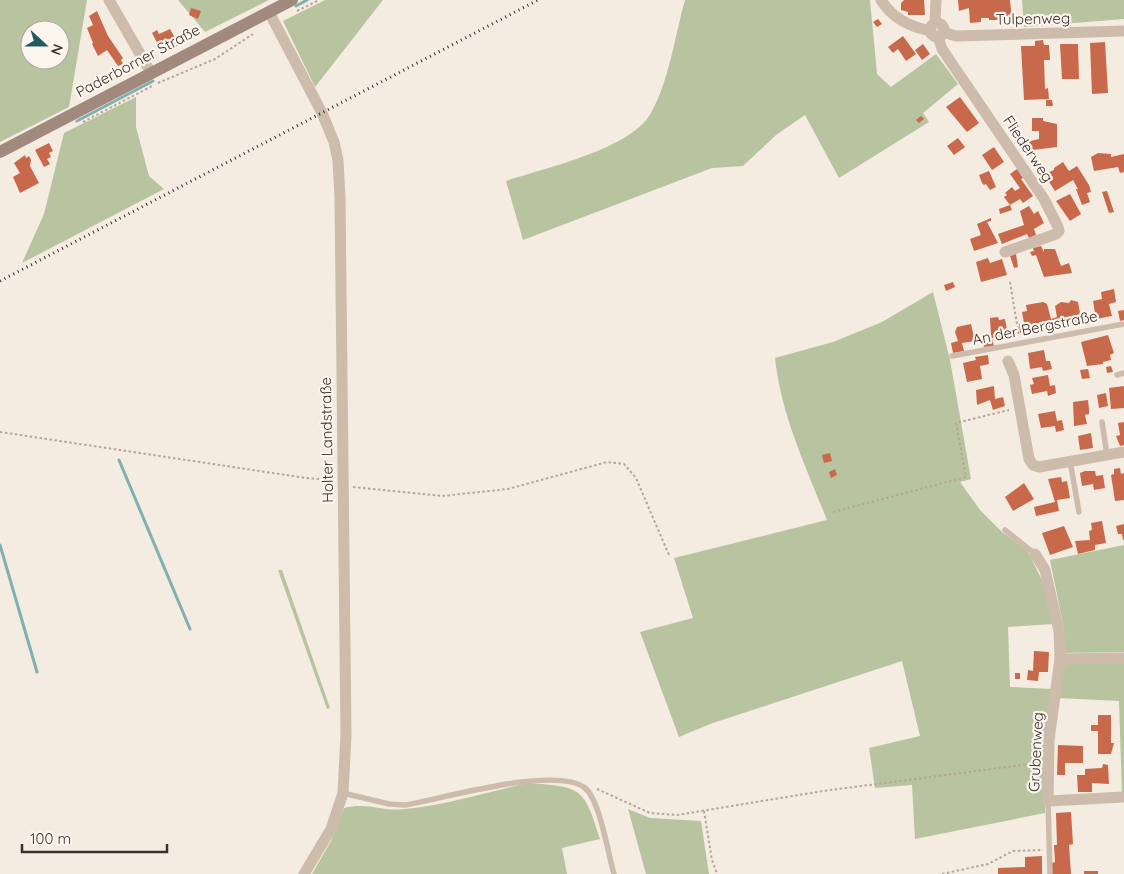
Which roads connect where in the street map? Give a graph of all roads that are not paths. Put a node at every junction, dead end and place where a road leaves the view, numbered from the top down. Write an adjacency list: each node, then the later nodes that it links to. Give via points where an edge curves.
1 (109, 0): 8 (street)
2 (292, 0): 5 (main road, Paderborner Straße)
3 (881, 0): 6 (street, Tulpenweg, via 902,22 918,29)
4 (936, 0): 6 (street)
5 (272, 17): 8 (main road, Paderborner Straße); 25 (street, Holter Landstraße, via 322,114 338,160 346,735)
6 (937, 31): 7 (street, Tulpenweg, via 956,36); 10 (street, Fliederweg, via 942,49 1044,199 1058,227 1056,234)
7 (1124, 32)
8 (155, 78): 9 (main road, Paderborner Straße)
9 (0, 152)
10 (1006, 252)
11 (1124, 324): 12 (lane, An der Bergstraße)
12 (952, 356)
13 (1008, 361): 19 (street, via 1014,375 1029,459 1039,467)
14 (1124, 373): 15 (lane)
15 (1117, 375)
16 (1102, 422): 18 (lane)
17 (1124, 452): 18 (street)
18 (1107, 455): 19 (street)
19 (1070, 462): 20 (lane)
20 (1079, 512)
21 (1005, 530): 22 (lane)
22 (1035, 554): 24 (street, Grubenweg, via 1045,570 1059,631)
23 (1124, 658): 24 (street)
24 (1060, 659): 27 (street, Grubenweg, via 1049,740)
25 (343, 793): 28 (street, Holter Landstraße, via 331,829); 29 (lane, via 405,805 544,779 585,788 595,802)
26 (1124, 797): 27 (street, Grubenweg)
27 (1048, 801): 30 (lane)
28 (304, 874)
29 (614, 874)
30 (1050, 874)

